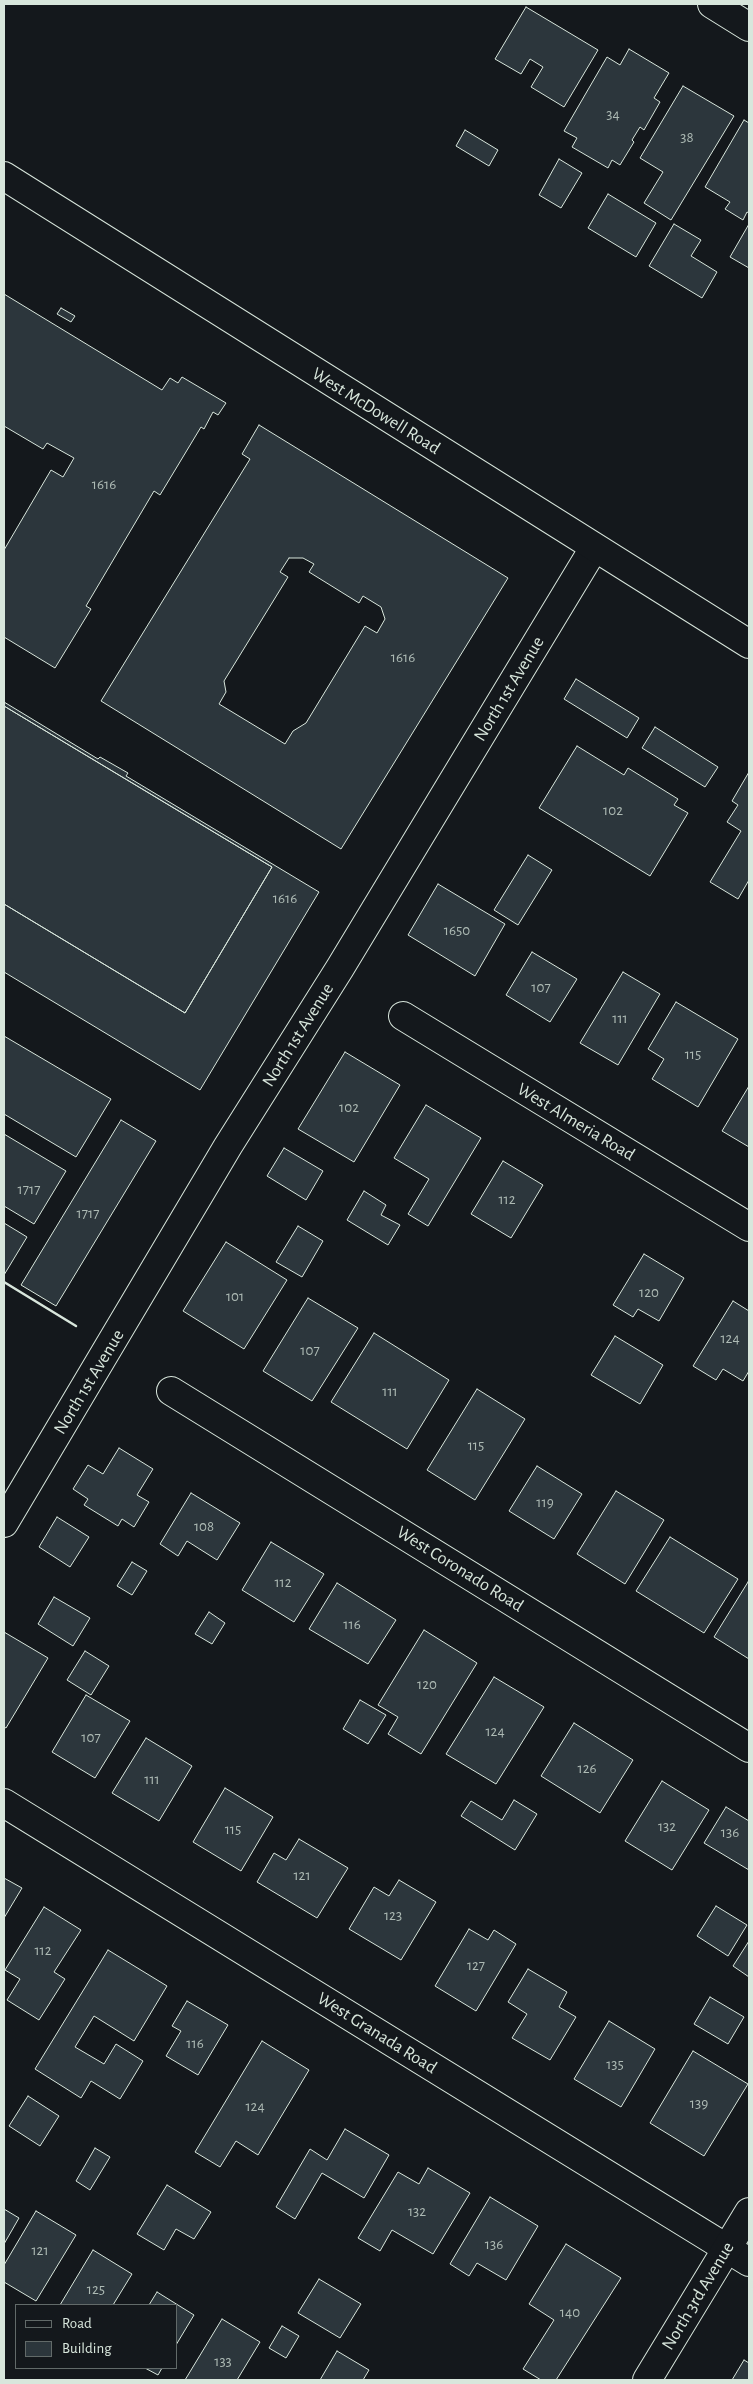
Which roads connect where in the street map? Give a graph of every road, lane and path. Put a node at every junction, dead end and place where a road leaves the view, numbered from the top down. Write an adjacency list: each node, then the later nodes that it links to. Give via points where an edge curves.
1 (712, 4): 2 (street)
2 (749, 27)
3 (4, 176): 4 (street, West McDowell Road)
4 (594, 548): 5 (street, West McDowell Road); 9 (street, North 1st Avenue, via 340,968 228,1146)
5 (749, 644)
6 (403, 1016): 7 (street, West Almeria Road)
7 (749, 1227)
8 (171, 1391): 10 (street, West Coronado Road)
9 (4, 1523)
10 (749, 1748)
11 (4, 1803): 13 (street, West Granada Road)
12 (749, 2212): 13 (street, North 3rd Avenue)
13 (726, 2248): 14 (street, West Granada Road); 15 (street, North 3rd Avenue)
14 (749, 2262)
15 (647, 2380)

